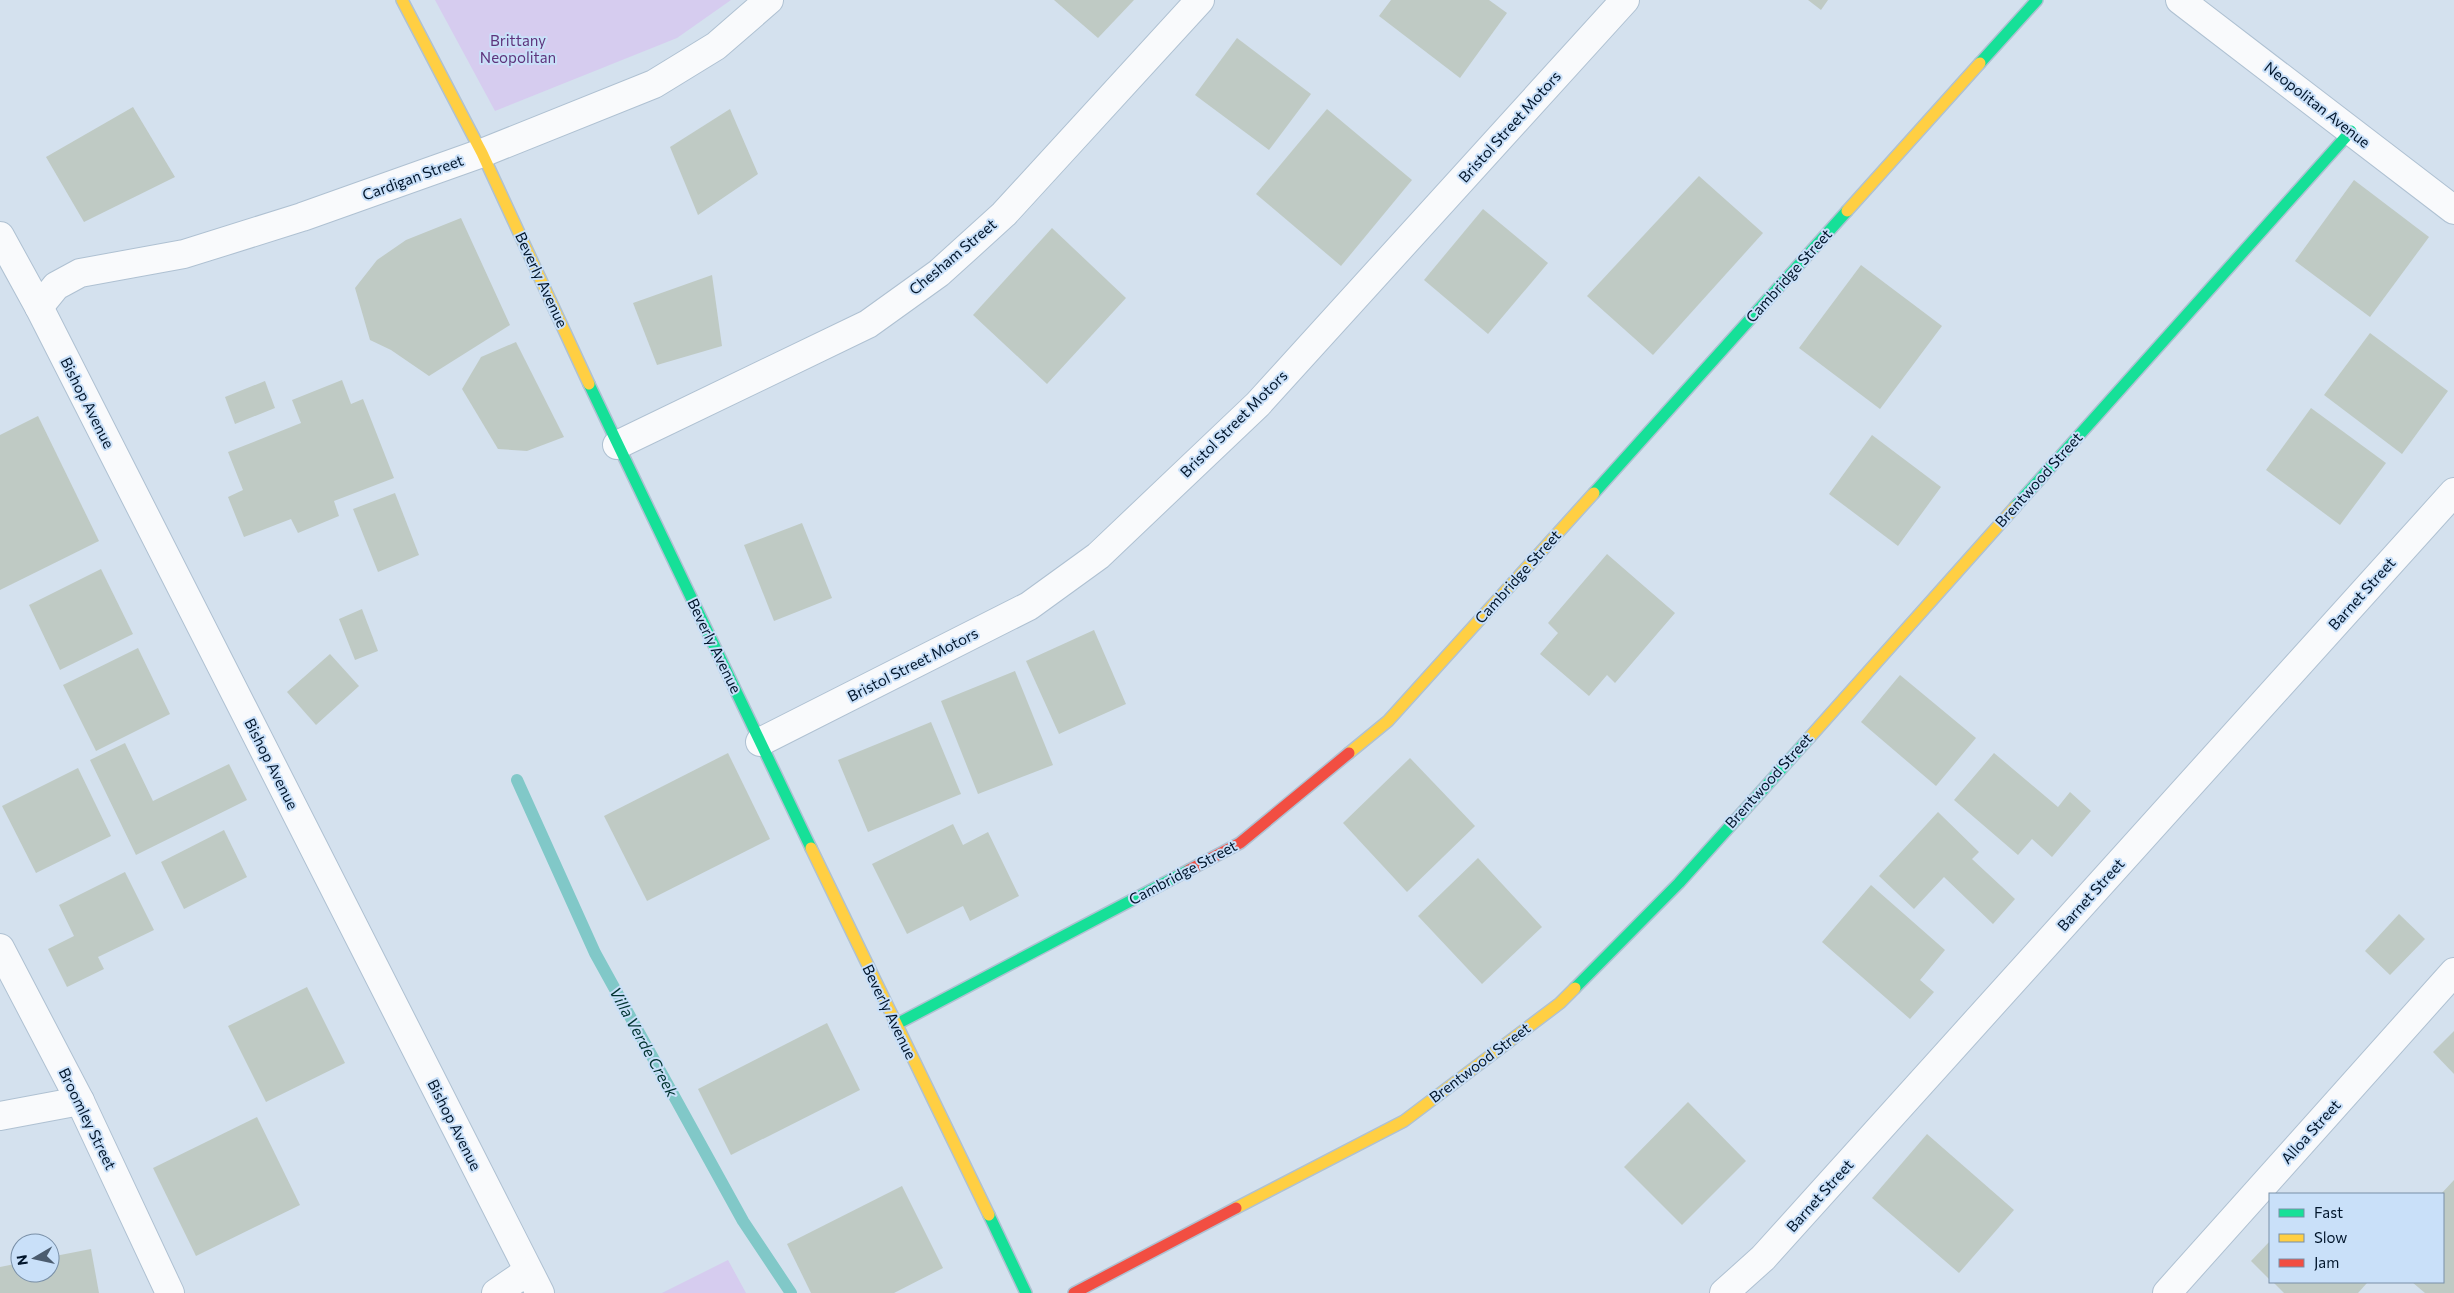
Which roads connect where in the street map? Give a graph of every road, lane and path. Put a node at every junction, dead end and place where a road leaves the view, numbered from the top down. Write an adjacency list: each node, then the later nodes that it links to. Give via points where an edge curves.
1 (402, 0): 8 (street, Beverly Avenue)
2 (770, 0): 8 (street, Cardigan Street, via 716,46 654,84)
3 (1200, 0): 12 (street, Chesham Street, via 1004,214 939,273 868,324)
4 (1625, 0): 14 (street, Bristol Street Motors, via 1258,404 1098,556 1030,606)
5 (2037, 0): 17 (street, Cambridge Street, via 1388,721 1240,843)
6 (2180, 0): 7 (street, Neopolitan Avenue)
7 (2351, 131): 9 (street, Neopolitan Avenue); 24 (street, Brentwood Street, via 1679,883 1560,1003 1404,1121)
8 (482, 153): 11 (street, Cardigan Street, via 302,217 184,254 80,274 56,286); 12 (street, Beverly Avenue)
9 (2454, 210)
10 (0, 236): 11 (street, Bishop Avenue)
11 (39, 307): 20 (street, Bishop Avenue)
12 (617, 445): 14 (street, Beverly Avenue)
13 (2454, 492): 25 (street, Barnet Street, via 1764,1258)
14 (760, 742): 17 (street, Beverly Avenue)
15 (0, 948): 18 (street, Broomley Street)
16 (2454, 972): 26 (street, Alloa Street)
17 (895, 1025): 23 (street, Beverly Avenue)
18 (80, 1101): 19 (street); 21 (street, Broomley Street)
19 (0, 1116)
20 (534, 1282): 22 (street)
21 (170, 1293)
22 (496, 1293)
23 (1026, 1293)
24 (1074, 1293)
25 (1724, 1293)
26 (2167, 1293)

